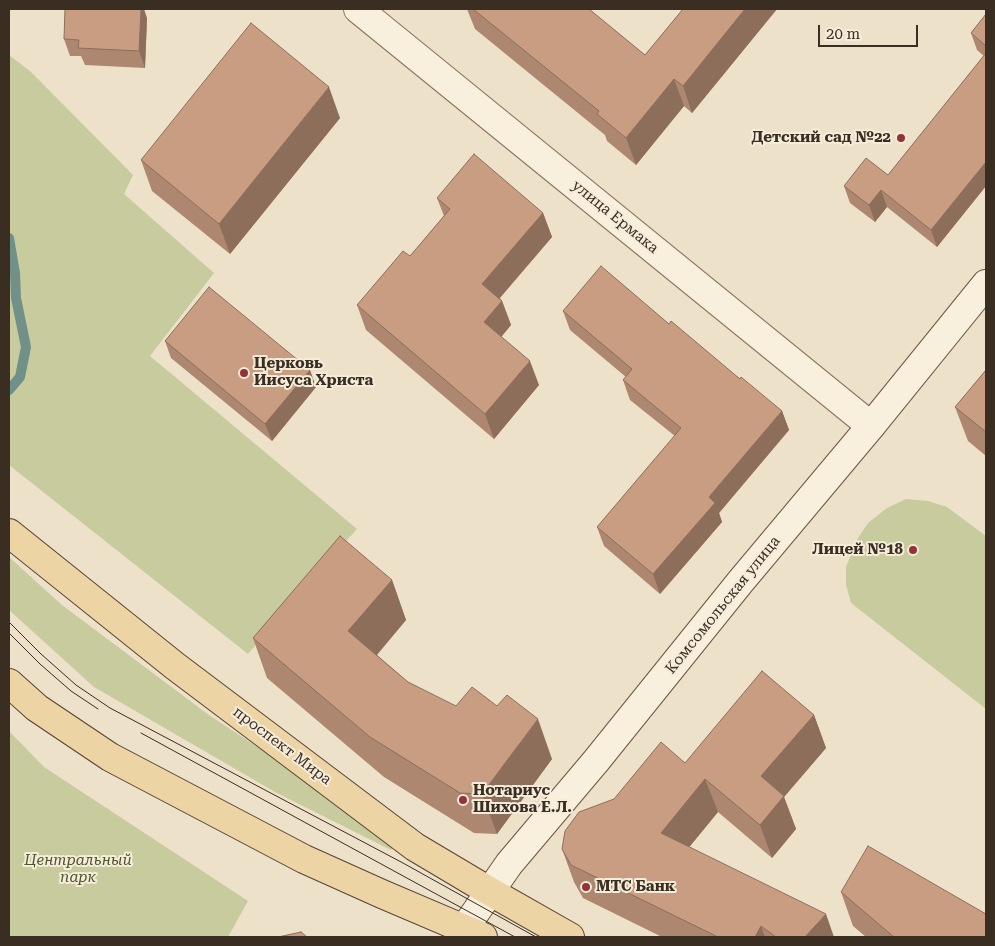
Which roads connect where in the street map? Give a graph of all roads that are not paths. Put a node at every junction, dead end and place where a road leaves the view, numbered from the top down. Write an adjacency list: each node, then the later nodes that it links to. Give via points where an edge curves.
1 (358, 9): 3 (main road, улица Ермака)
2 (986, 284): 3 (main road, Комсомольская улица)
3 (871, 426): 6 (main road, Комсомольская улица)
4 (9, 533): 6 (main road, проспект Мира, via 176,666 415,847)
5 (9, 683): 7 (main road, via 37,708 110,757 304,858)
6 (489, 892): 7 (main road, Комсомольская улица); 8 (main road, проспект Мира)
7 (473, 933)
8 (570, 937)

